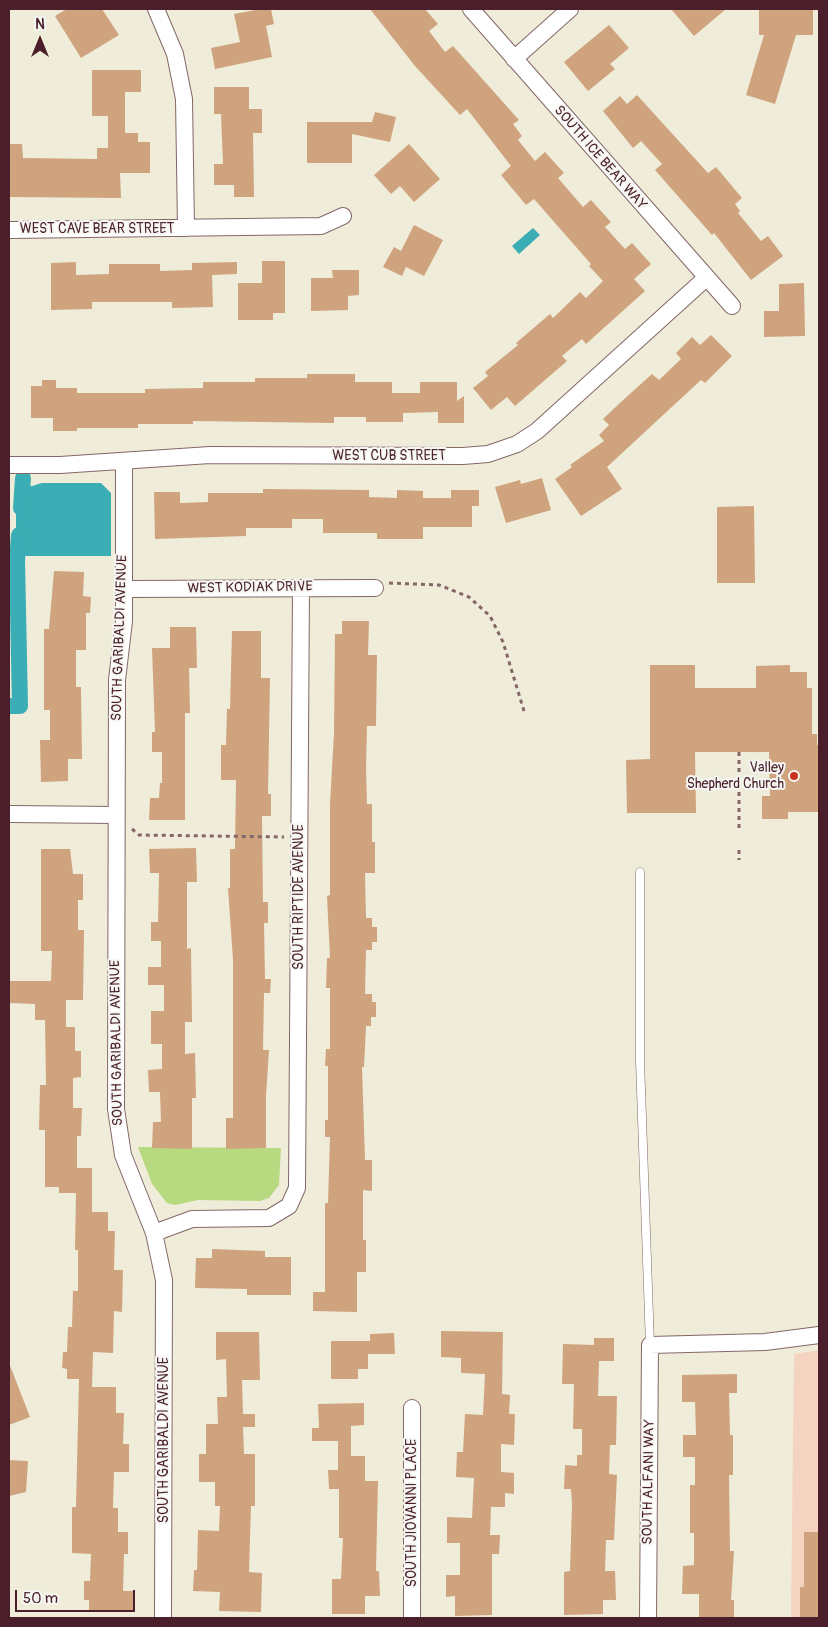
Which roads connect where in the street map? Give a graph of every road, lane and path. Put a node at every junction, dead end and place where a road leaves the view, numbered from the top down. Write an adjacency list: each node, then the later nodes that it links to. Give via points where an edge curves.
1 (156, 9): 6 (street, via 175,54 184,98)
2 (470, 9): 4 (street, SOUTH ICE BEAR WAY)
3 (570, 9): 4 (street)
4 (514, 59): 8 (street, SOUTH ICE BEAR WAY)
5 (343, 216): 6 (street, WEST CAVE BEAR STREET, via 321,226)
6 (186, 228): 7 (street, WEST CAVE BEAR STREET)
7 (9, 230)
8 (706, 278): 9 (street, SOUTH ICE BEAR WAY); 10 (street, WEST CUB STREET, via 537,431 517,444 488,454 210,455)
9 (732, 306)
10 (124, 461): 11 (street, WEST CUB STREET); 14 (street, SOUTH GARIBALDI AVENUE)
11 (9, 465)
12 (382, 585): 13 (street, WEST KODIAK DRIVE); 15 (path, via 439,585 469,597 490,616 504,642)
13 (301, 588): 14 (street, WEST KODIAK DRIVE); 23 (street, SOUTH RIPTIDE AVENUE)
14 (124, 590): 21 (street, SOUTH GARIBALDI AVENUE, via 117,680)
15 (524, 712)
16 (739, 752): 18 (path)
17 (695, 783): 18 (path)
18 (739, 784): 19 (path); 22 (path)
19 (770, 784)
20 (9, 814): 21 (street)
21 (116, 815): 23 (path, via 139,834); 27 (street, SOUTH GARIBALDI AVENUE, via 118,1133 123,1155)
22 (739, 831)
23 (299, 837): 27 (street, SOUTH RIPTIDE AVENUE, via 296,1188 289,1206 269,1218 192,1219)
24 (739, 850): 25 (path)
25 (739, 860)
26 (640, 872): 29 (lane, via 640,1061)
27 (154, 1233): 31 (street, SOUTH GARIBALDI AVENUE, via 164,1280)
28 (819, 1335): 29 (street, via 765,1342)
29 (650, 1345): 33 (street, SOUTH ALFANI WAY)
30 (412, 1408): 32 (street, SOUTH JIOVANNI PLACE)
31 (163, 1618)
32 (412, 1618)
33 (648, 1618)

